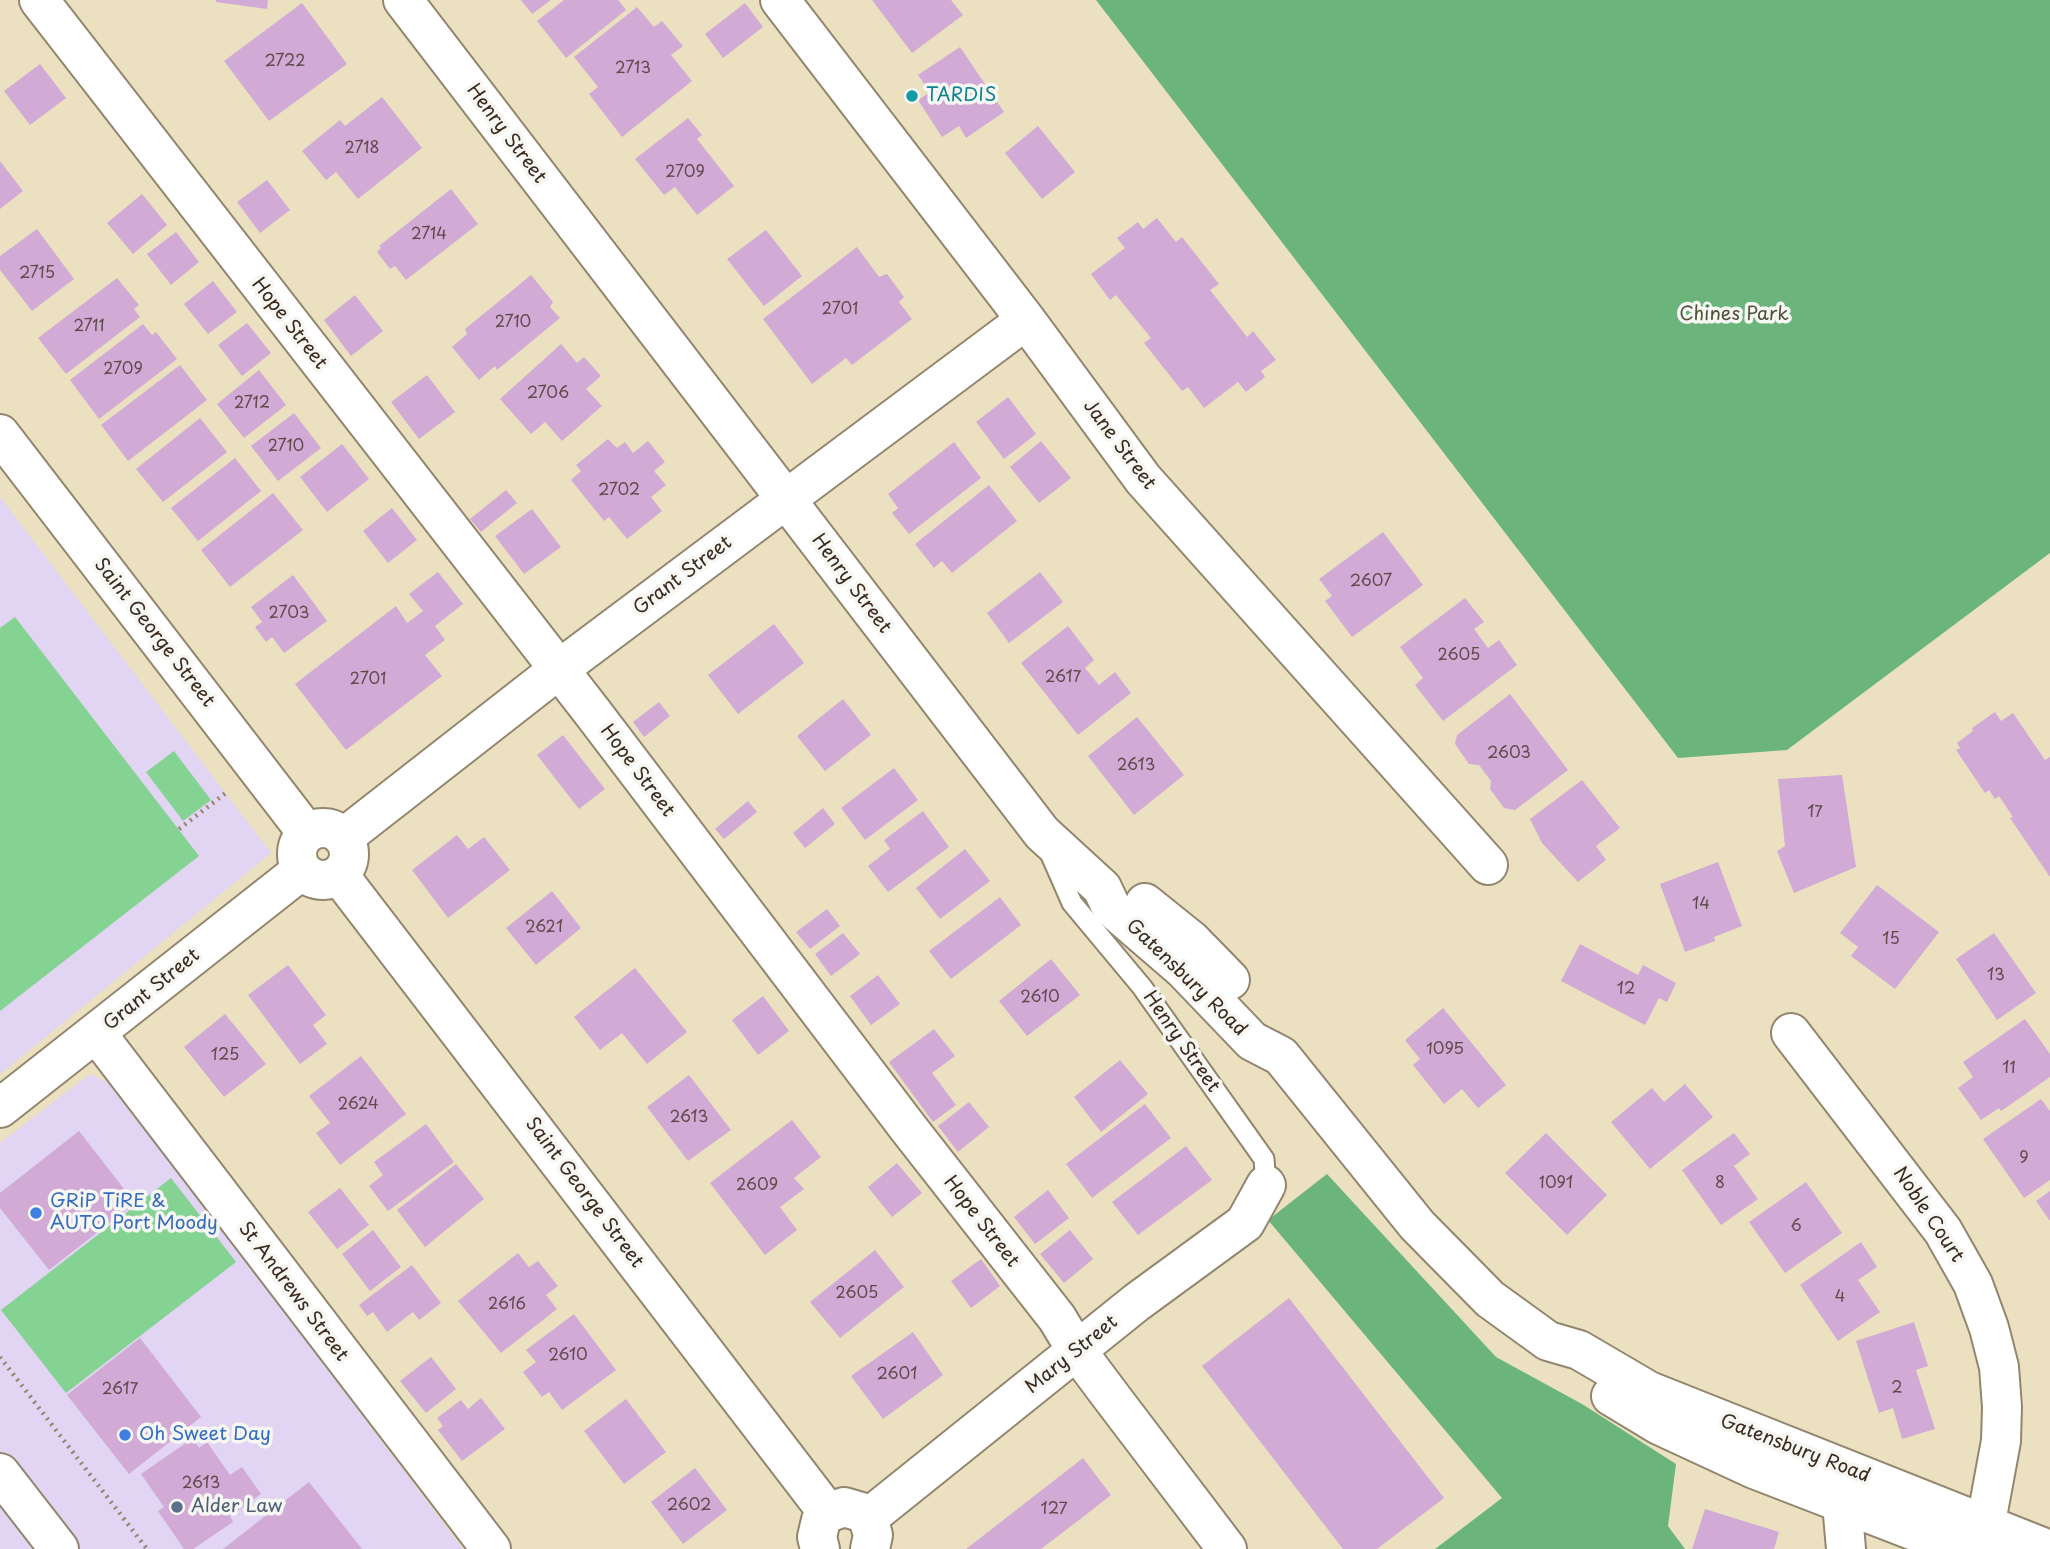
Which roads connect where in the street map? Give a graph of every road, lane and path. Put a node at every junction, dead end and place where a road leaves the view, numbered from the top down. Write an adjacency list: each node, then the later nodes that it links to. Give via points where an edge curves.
1 (39, 0): 7 (street, Hope Street)
2 (403, 0): 6 (street, Henry Street)
3 (780, 0): 4 (street, Jane Street)
4 (1026, 320): 6 (street, Grant Street); 12 (street, Jane Street, via 1143,479)
5 (0, 434): 11 (street, Saint George Street)
6 (785, 500): 7 (street, Grant Street); 10 (street, Henry Street)
7 (558, 670): 11 (street, Grant Street); 18 (street, Hope Street, via 1057,1318)
8 (227, 792): 9 (path)
9 (179, 829)
10 (1042, 833): 16 (lane, Henry Street, via 1072,903 1142,987 1264,1158); 17 (street, Gatensbury Road, via 1102,888 1128,889 1191,940 1275,1026 1281,1056 1417,1225 1490,1299)
11 (323, 854): 14 (street, Grant Street); 22 (street, Saint George Street)
12 (1488, 865)
13 (1791, 1033): 24 (street, Noble Court, via 1943,1231 1973,1284 1989,1328 1999,1367 2001,1441)
14 (97, 1034): 15 (street, Grant Street); 27 (street, St Andrews Street)
15 (0, 1108)
16 (1266, 1185): 18 (street, Mary Street, via 1245,1223)
17 (1548, 1341): 21 (street, Gatensbury Road, via 1565,1369 1659,1425); 24 (street, Gatensbury Road, via 1580,1350 1649,1391)
18 (1077, 1351): 23 (street, Mary Street); 28 (street, Hope Street)
19 (0, 1357): 26 (path)
20 (0, 1473): 25 (street)
21 (1842, 1503): 24 (street, Gatensbury Road); 29 (street)
22 (824, 1531): 23 (street, via 844,1507 861,1512)
23 (869, 1534)
24 (1975, 1540): 30 (street, Gatensbury Road)
25 (59, 1549)
26 (147, 1549)
27 (491, 1549)
28 (1227, 1549)
29 (1846, 1549)
30 (2047, 1549)

